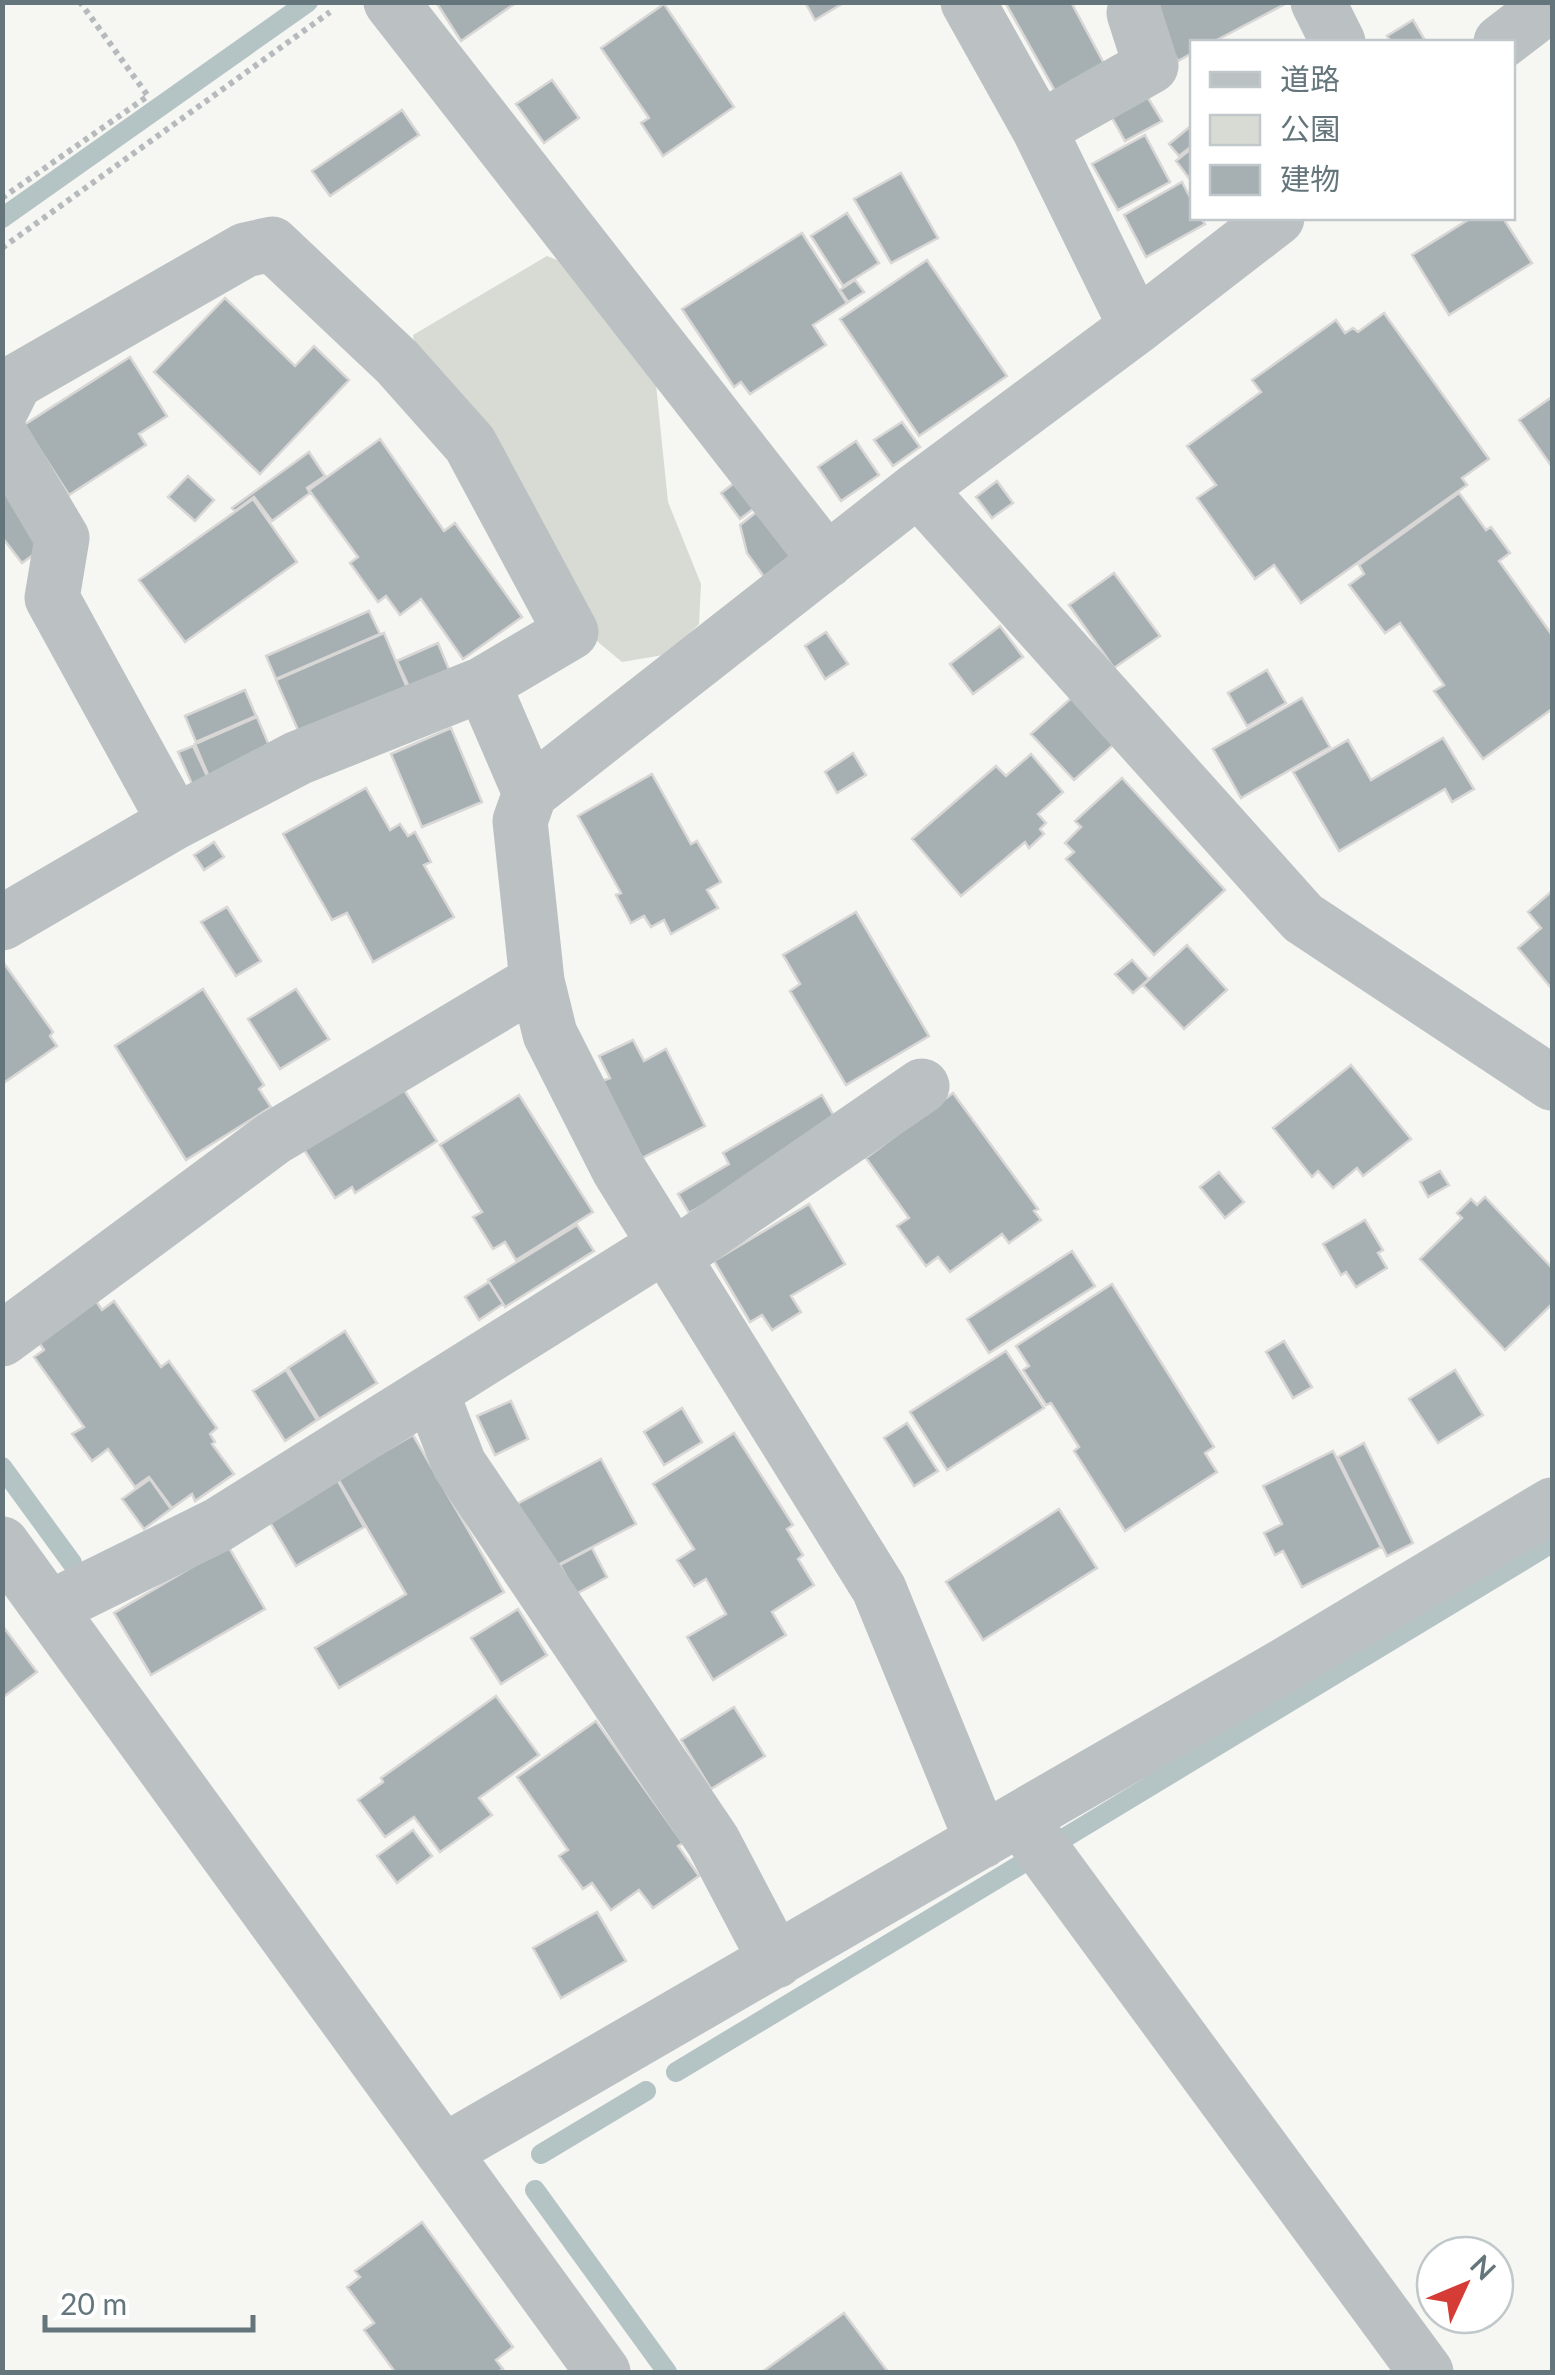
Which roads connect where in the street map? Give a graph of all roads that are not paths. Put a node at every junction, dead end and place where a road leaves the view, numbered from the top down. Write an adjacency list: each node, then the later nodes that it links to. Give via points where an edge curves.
1 (392, 2): 14 (street)
2 (968, 2): 8 (street)
3 (1318, 2): 6 (street)
4 (1552, 3): 7 (street)
5 (1134, 12): 8 (street, via 1152,66)
6 (1337, 40)
7 (1505, 40)
8 (1039, 129): 10 (street)
9 (1274, 220): 10 (street)
10 (1136, 328): 13 (street)
11 (6, 387): 15 (street, via 245,250 272,244 397,362 470,444 570,632)
12 (2, 437): 17 (street, via 62,538 52,598)
13 (918, 489): 14 (street); 20 (street, via 1302,918)
14 (827, 561): 16 (street)
15 (482, 684): 16 (street); 17 (street, via 298,758)
16 (530, 793): 19 (street, via 520,822)
17 (175, 822): 18 (street)
18 (2, 924)
19 (536, 981): 22 (street, via 550,1034); 23 (street, via 274,1138)
20 (1552, 1083)
21 (922, 1086): 22 (street)
22 (669, 1251): 24 (street); 28 (street, via 879,1589)
23 (2, 1340)
24 (431, 1392): 27 (street, via 218,1525); 29 (street, via 459,1464 714,1841)
25 (1552, 1505): 28 (street)
26 (2, 1544): 27 (street)
27 (50, 1608): 30 (street)
28 (1001, 1830): 29 (street); 32 (street)
29 (776, 1961): 30 (street)
30 (443, 2152): 31 (street)
31 (577, 2364)
32 (1426, 2372)

